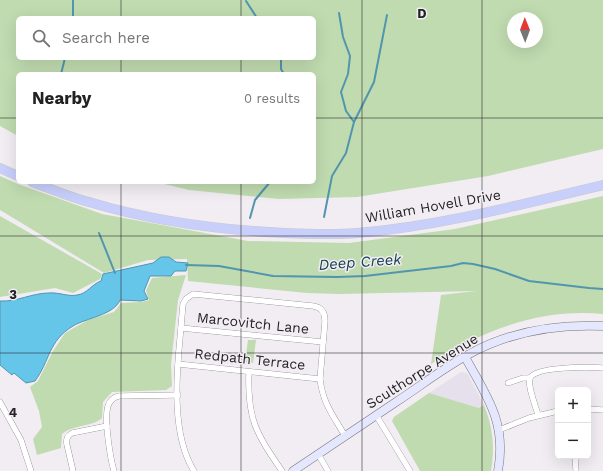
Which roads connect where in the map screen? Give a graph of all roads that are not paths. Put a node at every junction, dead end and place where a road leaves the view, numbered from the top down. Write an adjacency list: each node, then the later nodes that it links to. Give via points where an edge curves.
1 (0, 168): 2 (main road)
2 (16, 175)
3 (38, 184): 4 (main road, William Hovell Drive, via 88,202 163,219 221,228 311,234 356,233 412,227 468,217)
4 (603, 185)
5 (603, 326): 8 (street, Sculthorpe Avenue, via 566,326 525,333 495,342)
6 (181, 328): 7 (street, Marcovitch Lane); 7 (street, via 185,301 189,296 198,294 318,307 325,316); 9 (street)
7 (323, 342): 12 (street)
8 (465, 357): 20 (street, Sculthorpe Avenue); 23 (street, via 494,411)
9 (178, 364): 11 (street, Redpath Terrace); 15 (street)
10 (603, 368): 13 (street, via 555,369 536,373)
11 (249, 372): 12 (street, Redpath Terrace); 31 (street, via 250,410 254,425)
12 (320, 378): 24 (street, via 326,404)
13 (530, 378): 14 (street); 21 (street)
14 (508, 383)
15 (178, 395): 22 (street, via 116,397 108,405); 30 (street, via 181,438)
16 (0, 402): 27 (street, via 21,440)
17 (591, 409): 18 (street)
18 (603, 410)
19 (555, 411): 21 (street)
20 (376, 415): 24 (street, Sculthorpe Avenue); 34 (street)
21 (538, 415): 23 (street)
22 (107, 426): 28 (street, via 69,435 67,445); 29 (street)
23 (499, 430): 35 (street, via 501,445)
24 (345, 436): 25 (street, Sculthorpe Avenue)
25 (318, 454): 32 (street, Sculthorpe Avenue); 33 (street)
26 (575, 459): 36 (street)
27 (31, 471)
28 (73, 471)
29 (114, 471)
30 (194, 471)
31 (282, 471)
32 (293, 471)
33 (328, 471)
34 (410, 471)
35 (498, 471)
36 (576, 471)

